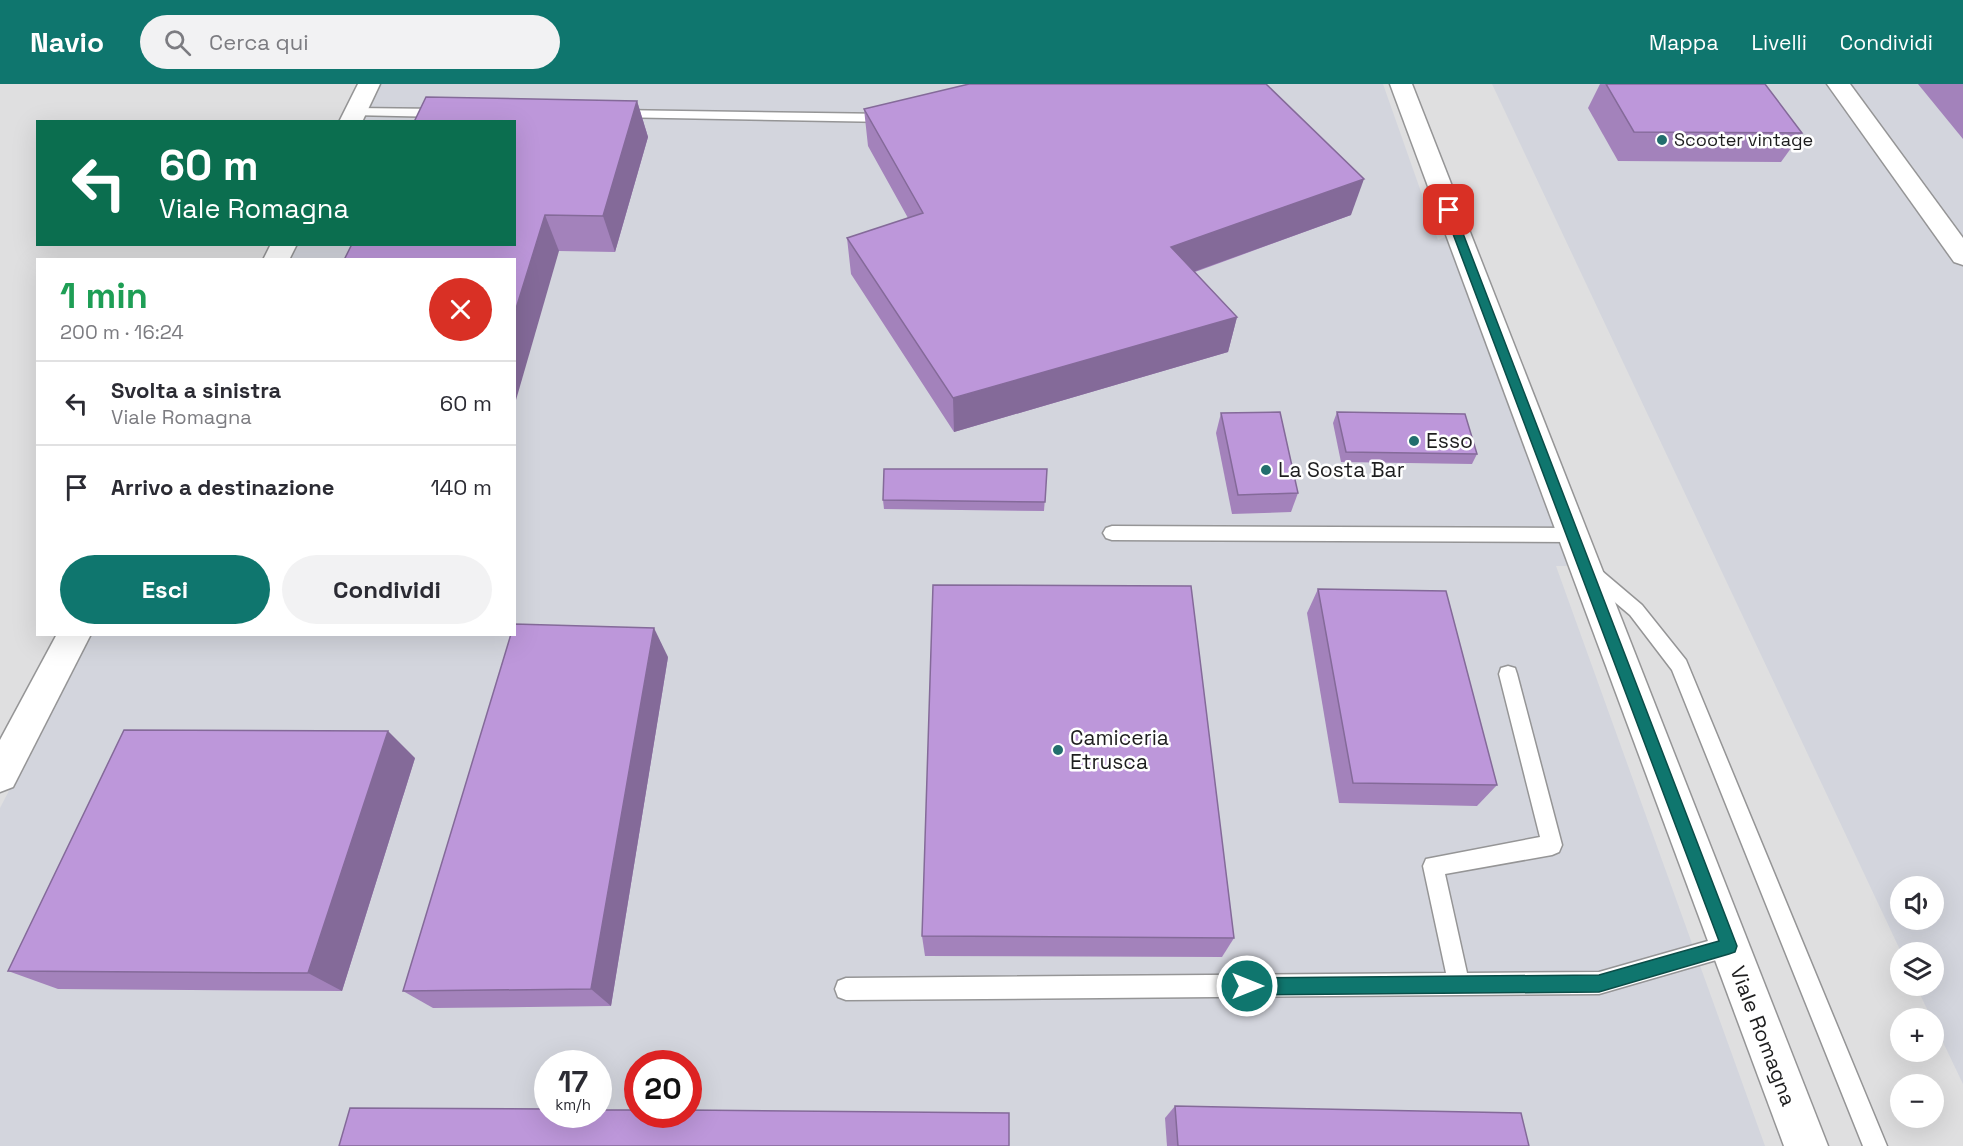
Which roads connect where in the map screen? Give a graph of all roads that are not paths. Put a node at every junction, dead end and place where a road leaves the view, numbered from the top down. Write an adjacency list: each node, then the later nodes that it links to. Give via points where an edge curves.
1 (369, 84): 7 (main road)
2 (1401, 84): 10 (main road, Viale Romagna)
3 (1838, 84): 8 (main road)
4 (460, 113): 7 (lane)
5 (601, 114): 6 (lane, via 892,118)
6 (904, 115)
7 (352, 117)
8 (1963, 256)
9 (1112, 533): 10 (lane)
10 (1572, 535): 11 (main road, Viale Romagna)
11 (1585, 566): 15 (main road, Viale Romagna); 19 (lane, via 1636,610 1679,666)
12 (74, 636): 14 (main road)
13 (1508, 674): 16 (lane, via 1552,845 1433,866)
14 (0, 775)
15 (1729, 946): 16 (lane, via 1599,983); 18 (main road, Viale Romagna)
16 (1459, 985): 17 (lane)
17 (846, 989)
18 (1806, 1146)
19 (1875, 1146)

